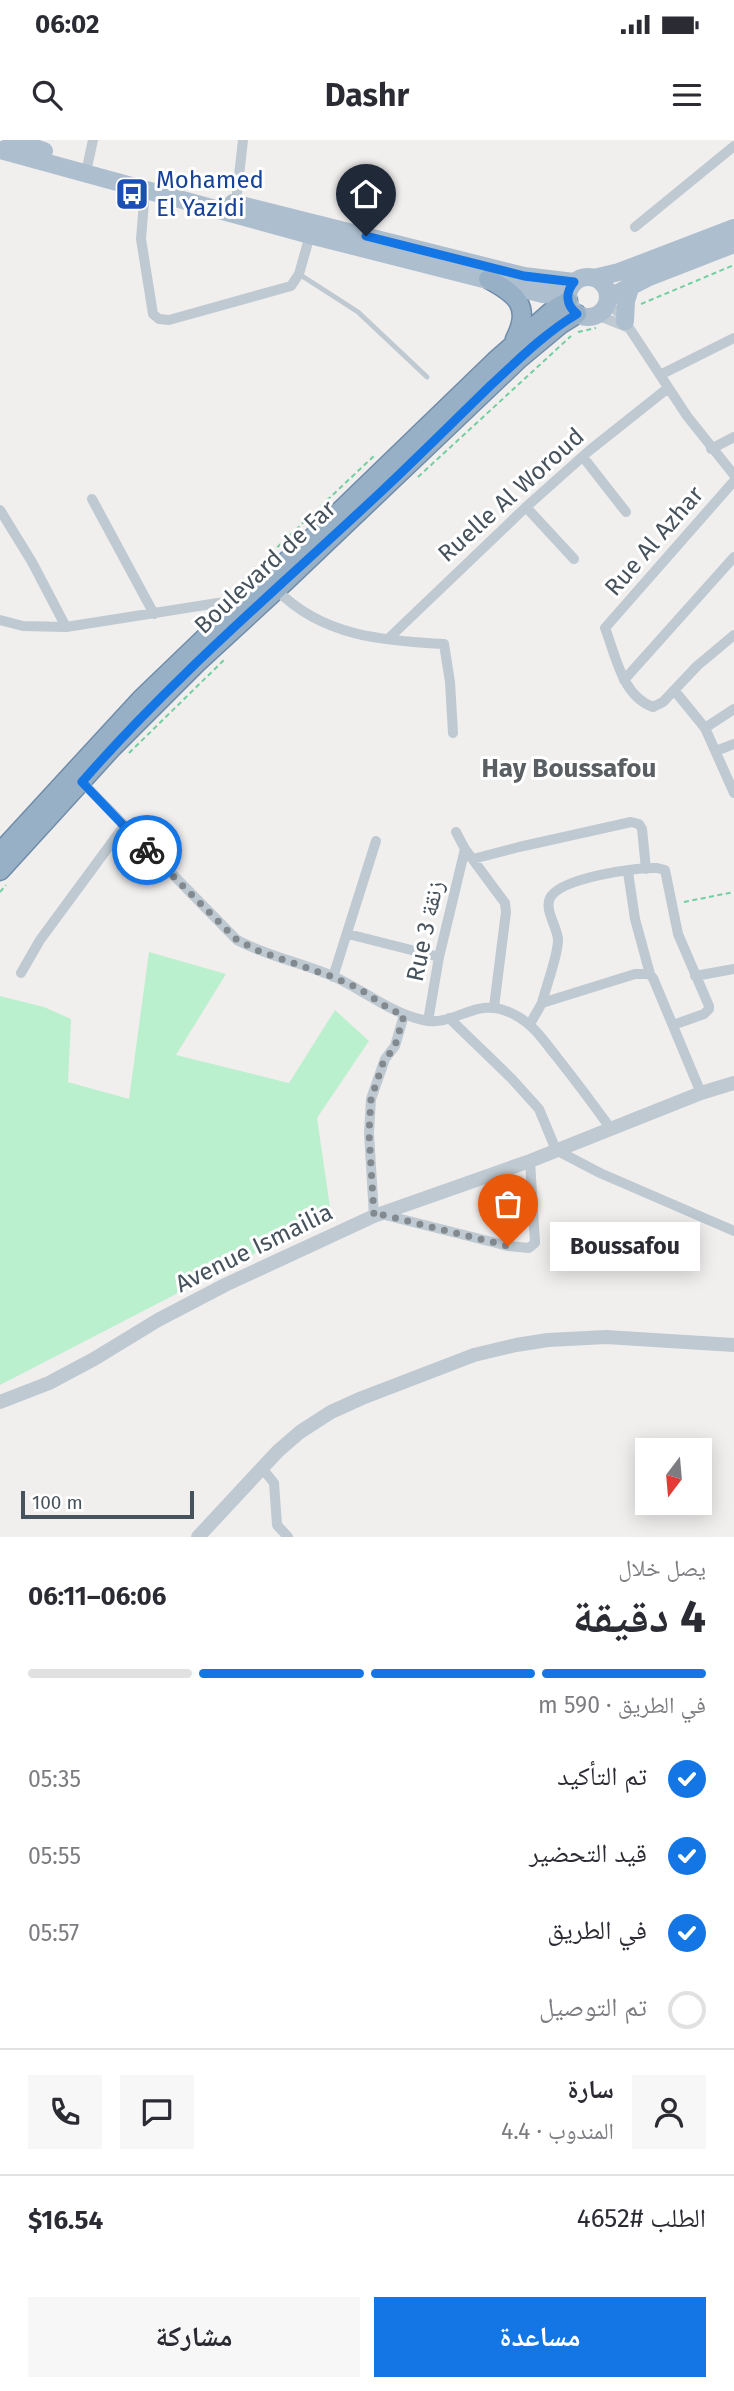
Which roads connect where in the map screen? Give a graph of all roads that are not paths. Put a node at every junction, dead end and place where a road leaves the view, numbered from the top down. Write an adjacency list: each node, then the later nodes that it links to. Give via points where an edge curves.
1 (11, 140): 6 (main road)
2 (93, 140): 6 (street)
3 (243, 140): 8 (street)
4 (734, 146): 9 (street)
5 (0, 150): 7 (main road)
6 (88, 163): 8 (main road)
7 (145, 190): 11 (main road); 13 (street, via 142,250 156,318 169,320 290,286)
8 (236, 203): 16 (main road, via 524,276)
9 (635, 228)
10 (734, 228): 14 (main road)
11 (310, 236): 13 (street); 15 (main road)
12 (734, 244): 17 (main road, via 631,285)
13 (299, 274): 21 (lane, via 358,312)
14 (594, 278): 16 (main road, via 583,277); 17 (main road, via 603,283)
15 (488, 279): 16 (main road); 19 (highway, via 513,294 520,305 522,324)
16 (572, 298): 17 (main road, via 587,317); 19 (highway, Boulevard de Far); 34 (highway, Boulevard de Far, via 561,324)
17 (615, 314): 20 (street)
18 (734, 338): 20 (street)
19 (510, 348): 35 (highway, Boulevard de Far)
20 (660, 375): 22 (street)
21 (427, 377)
22 (668, 388): 24 (street); 25 (street, Ruelle Al Woroud)
23 (734, 436): 24 (street)
24 (711, 449): 26 (street)
25 (583, 457): 29 (street, Ruelle Al Woroud); 31 (street)
26 (734, 475)
27 (734, 481): 41 (street, Rue Al Azhar, via 605,628)
28 (92, 499): 36 (street)
29 (526, 507): 33 (street); 40 (street, Ruelle Al Woroud)
30 (0, 510): 38 (street)
31 (626, 512)
32 (734, 557): 41 (street)
33 (574, 559)
34 (277, 590): 40 (street, via 320,622); 48 (highway, Boulevard de Far, via 187,672)
35 (246, 598): 36 (street); 54 (highway, Boulevard de Far, via 141,699)
36 (154, 614): 38 (street)
37 (0, 620): 38 (street)
38 (66, 627)
39 (734, 635): 42 (street)
40 (388, 639): 45 (street, via 444,644)
41 (624, 680): 42 (street, via 652,707)
42 (674, 690): 44 (street)
43 (734, 709): 44 (street)
44 (705, 728): 47 (street)
45 (453, 733)
46 (734, 744): 47 (street)
47 (716, 751): 49 (street)
48 (82, 782): 50 (street); 58 (highway, Boulevard de Far)
49 (734, 793)
50 (124, 826): 62 (street); 65 (street, via 237,940)
51 (456, 832): 53 (street)
52 (376, 842): 59 (street)
53 (465, 849): 55 (street); 60 (street, Rue 3 زنقة)
54 (0, 852)
55 (473, 859): 56 (street, via 631,822 642,828); 67 (street, via 506,907)
56 (646, 869): 57 (street); 64 (street, via 665,870 678,934)
57 (628, 872): 63 (street); 66 (street, via 580,880 550,898 558,941)
58 (5, 876)
59 (348, 934): 60 (street); 65 (street)
60 (439, 957): 70 (street, Rue 3 زنقة)
61 (734, 969): 64 (street)
62 (21, 973)
63 (650, 974): 66 (street, via 635,974); 72 (street)
64 (695, 976): 72 (street, via 709,1009)
65 (333, 977): 68 (street)
66 (542, 1003): 71 (street)
67 (494, 1007): 69 (street); 71 (street)
68 (404, 1015): 70 (street); 78 (street, via 371,1099)
69 (449, 1018): 70 (street); 76 (street, via 539,1109)
70 (428, 1021)
71 (530, 1024): 75 (street)
72 (673, 1025): 74 (street)
73 (734, 1083): 74 (street, Avenue Ismailia)
74 (701, 1093): 75 (street, Avenue Ismailia)
75 (611, 1129): 76 (street, Avenue Ismailia)
76 (556, 1150): 77 (street, Avenue Ismailia); 79 (street)
77 (530, 1161): 78 (street, Avenue Ismailia); 78 (street, via 536,1231 535,1243 529,1248)
78 (376, 1215): 81 (street, Avenue Ismailia, via 212,1291 94,1359)
79 (734, 1231)
80 (734, 1345): 82 (street, via 606,1337 548,1340 474,1355 331,1412 300,1432)
81 (0, 1402)
82 (262, 1468): 83 (street); 84 (street, via 274,1483 277,1525)
83 (198, 1537)
84 (288, 1537)

